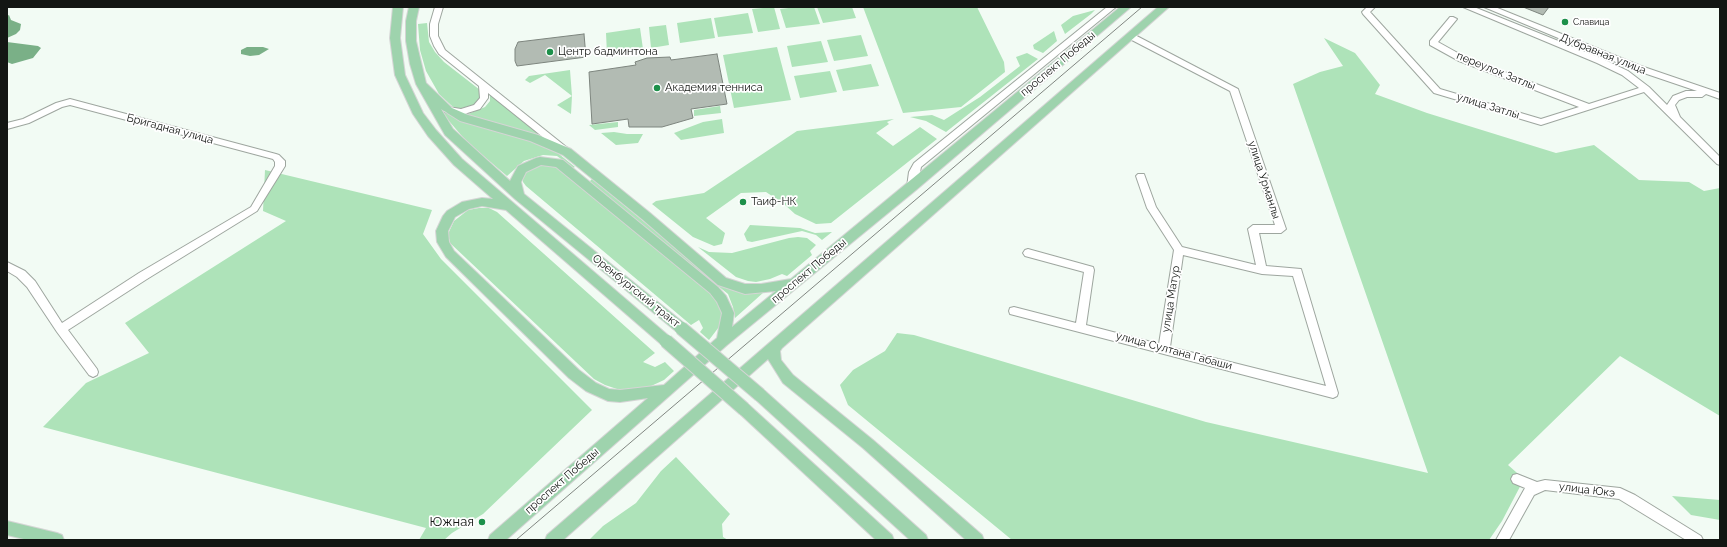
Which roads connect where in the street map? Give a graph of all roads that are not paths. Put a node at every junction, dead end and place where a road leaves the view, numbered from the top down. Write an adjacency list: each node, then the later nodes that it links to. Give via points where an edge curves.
1 (398, 7): 11 (main road, Оренбургский тракт)
2 (414, 7): 12 (main road, Оренбургский тракт)
3 (438, 7): 15 (street, via 434,36 438,46 451,61)
4 (1112, 7): 25 (street, via 917,165)
5 (1126, 7): 25 (main road, проспект Победы)
6 (1164, 7): 13 (main road)
7 (1371, 7): 18 (street, улица Затлы, via 1366,12 1437,91 1541,122)
8 (1467, 7): 16 (street, Дубравная улица, via 1600,61 1625,73)
9 (1488, 7): 17 (street, Дубравная улица, via 1638,68)
10 (1453, 18): 18 (street, переулок Затлы, via 1434,43 1462,59)
11 (396, 21): 12 (main road); 27 (main road, Оренбургский тракт, via 396,55 400,75 418,114 458,162)
12 (411, 21): 14 (main road, Оренбургский тракт, via 411,41)
13 (1131, 36): 31 (street, улица Урманлы, via 1234,89 1280,229 1253,229); 37 (main road)
14 (421, 84): 19 (main road); 26 (main road, Оренбургский тракт, via 449,132)
15 (483, 84): 19 (street, via 484,98 477,107 461,112); 22 (street)
16 (1646, 89): 18 (street, улица Затлы); 20 (street, Дубравная улица)
17 (1720, 96): 20 (street, Дубравная улица, via 1681,95 1671,105)
18 (1588, 107)
19 (448, 110): 22 (main road, via 474,122 534,138)
20 (1676, 118): 23 (street, Дубравная улица)
21 (7, 126): 35 (street, Бригадная улица, via 26,121 70,102 276,157 280,161 280,166 254,209)
22 (567, 152): 32 (main road, via 722,282 745,289)
23 (1720, 162)
24 (1141, 176): 28 (street, улица Матур, via 1152,208)
25 (912, 187): 32 (main road, проспект Победы)
26 (519, 196): 36 (main road, via 516,182 522,169 540,161 559,163 714,290 722,299 728,313); 48 (main road, Оренбургский тракт, bridge, via 682,328)
27 (514, 210): 40 (main road, via 491,202 473,203 458,210 447,219 442,231 445,248 574,374 591,387 608,395 620,396); 47 (main road, Оренбургский тракт, bridge, via 744,409)
28 (1179, 250): 31 (street, улица Матур); 38 (street, улица Матур)
29 (1028, 253): 34 (street, via 1089,270)
30 (7, 266): 35 (street, via 31,284)
31 (1262, 270): 38 (street, улица Султана Габаши, via 1297,272 1333,393)
32 (794, 284): 36 (main road, проспект Победы)
33 (1014, 311): 34 (street, улица Султана Габаши)
34 (1081, 327): 38 (street, улица Султана Габаши)
35 (60, 329): 39 (street)
36 (724, 341): 40 (main road, проспект Победы)
37 (777, 344): 46 (main road); 49 (main road, via 775,361 788,379 868,444)
38 (1164, 349)
39 (93, 372)
40 (667, 390): 45 (main road, проспект Победы)
41 (1517, 479): 42 (street, улица Юкэ)
42 (1537, 486): 50 (street, via 1530,491); 51 (street, улица Юкэ, via 1620,494)
43 (7, 528): 44 (main road)
44 (56, 540)
45 (495, 540)
46 (552, 540)
47 (888, 540)
48 (921, 540)
49 (977, 540)
50 (1502, 540)
51 (1697, 540)

